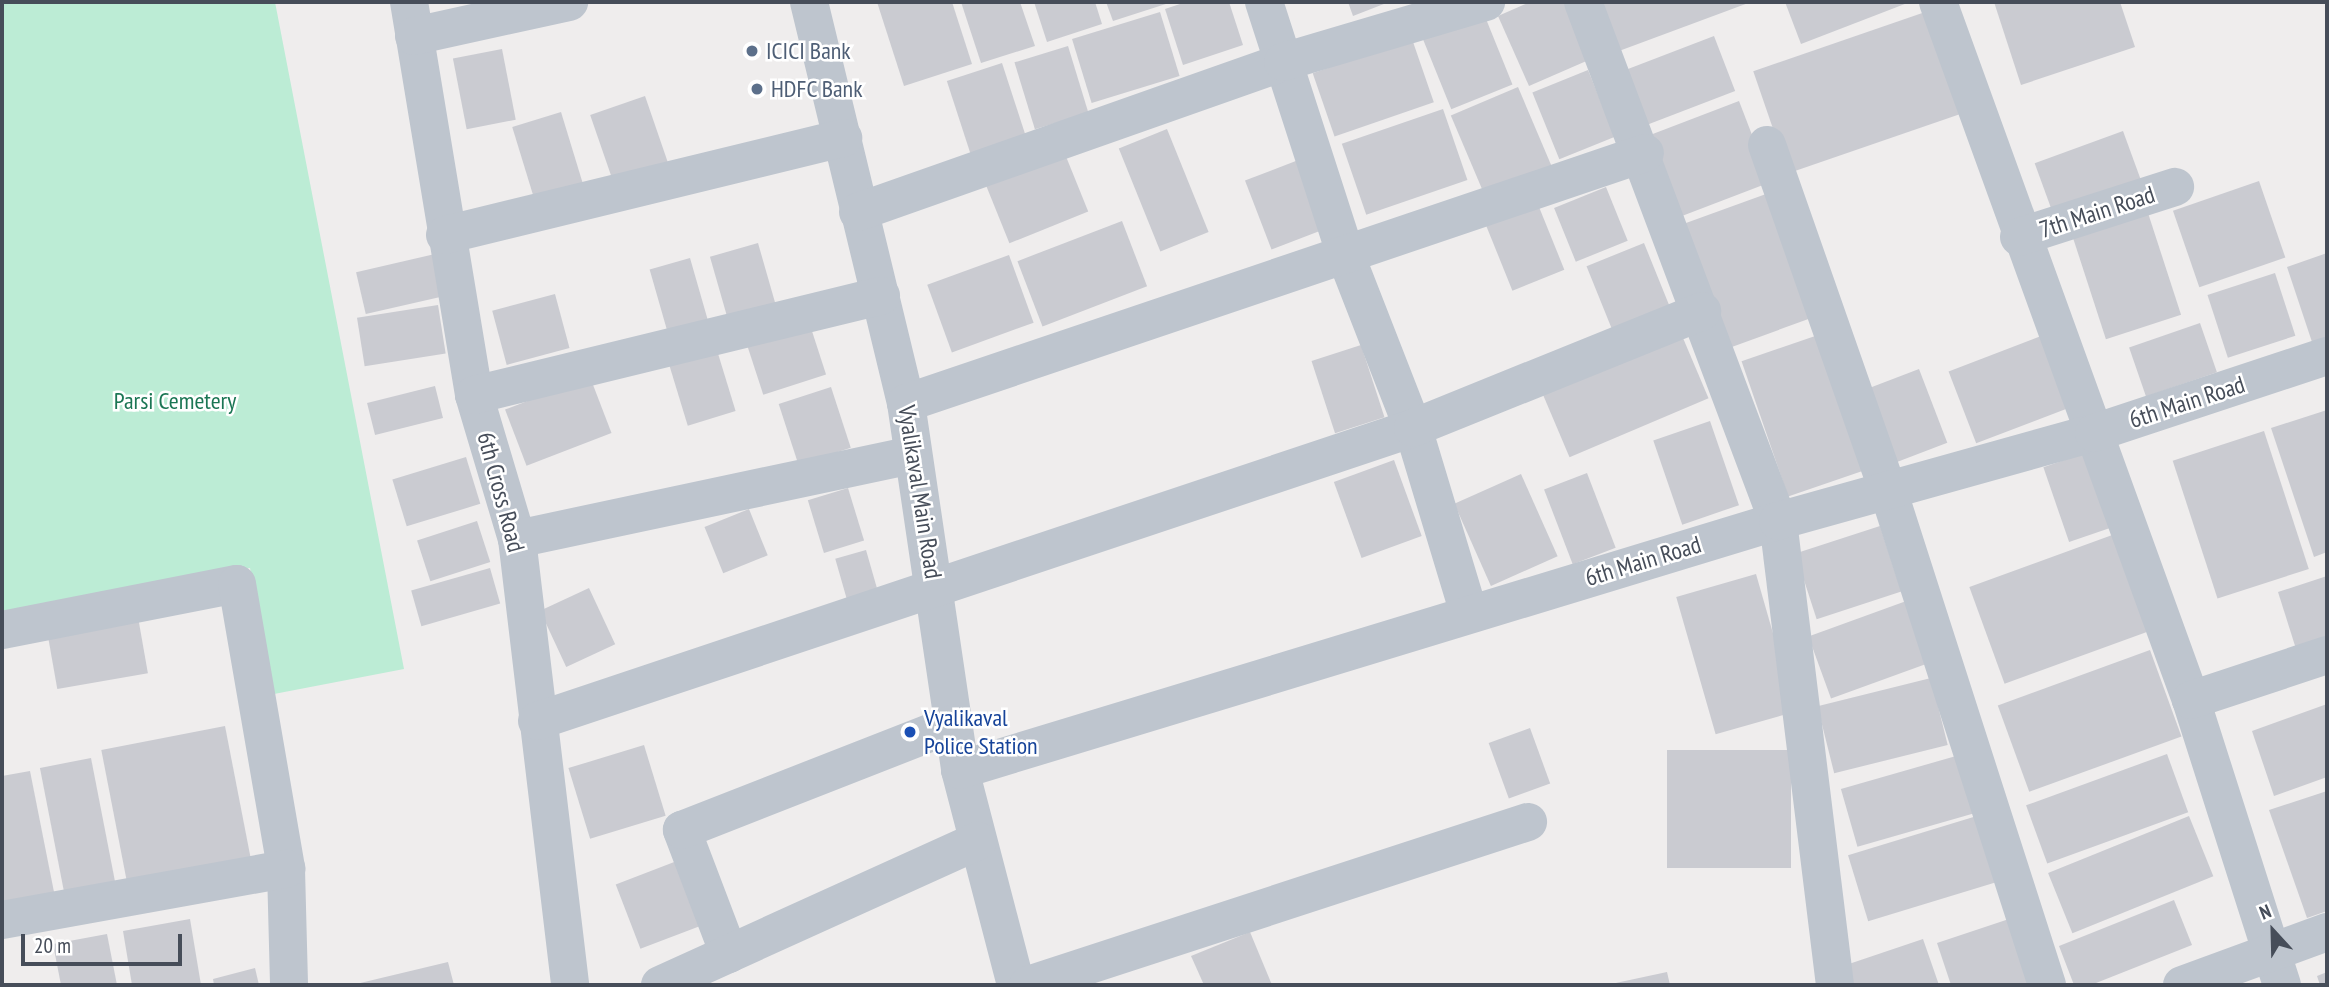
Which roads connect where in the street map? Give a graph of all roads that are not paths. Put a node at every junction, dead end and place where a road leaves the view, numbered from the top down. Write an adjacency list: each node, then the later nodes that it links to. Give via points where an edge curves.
1 (569, 2): 7 (street)
2 (809, 2): 9 (street, Vyalikaval Main Road)
3 (1264, 2): 8 (street)
4 (1486, 2): 8 (street)
5 (1584, 2): 11 (street)
6 (1938, 2): 15 (street)
7 (412, 19): 14 (street, 6th Cross Road)
8 (1283, 62): 13 (street); 16 (street)
9 (843, 138): 13 (street, Vyalikaval Main Road); 14 (street)
10 (1767, 145): 25 (street)
11 (1645, 153): 16 (street); 18 (street)
12 (2175, 187): 15 (street, 7th Main Road)
13 (858, 212): 17 (street, Vyalikaval Main Road)
14 (445, 235): 20 (street, 6th Cross Road)
15 (2019, 236): 23 (street)
16 (1348, 259): 21 (street); 22 (street)
17 (881, 296): 20 (street); 21 (street, Vyalikaval Main Road)
18 (1702, 311): 22 (street); 26 (street)
19 (2327, 356): 23 (street, 6th Main Road)
20 (474, 395): 27 (street, 6th Cross Road)
21 (906, 403): 24 (street, Vyalikaval Main Road)
22 (1413, 428): 28 (street); 29 (street)
23 (2094, 433): 25 (street, 6th Main Road); 32 (street)
24 (911, 455): 27 (street); 28 (street, Vyalikaval Main Road)
25 (1888, 490): 26 (street, 6th Main Road); 49 (street)
26 (1778, 521): 29 (street, 6th Main Road); 48 (street)
27 (517, 539): 33 (street, 6th Cross Road)
28 (936, 588): 33 (street); 34 (street, Vyalikaval Main Road)
29 (1469, 614): 35 (street, 6th Main Road)
30 (2, 630): 38 (street, via 237,584)
31 (2327, 655): 32 (street)
32 (2191, 700): 42 (street)
33 (537, 721): 44 (street, 6th Cross Road)
34 (953, 724): 35 (street, Vyalikaval Main Road); 41 (street, via 682,830)
35 (960, 771): 37 (street, Vyalikaval Main Road)
36 (1528, 822): 47 (street)
37 (978, 841): 41 (street); 46 (street, Vyalikaval Main Road)
38 (286, 869): 39 (street); 43 (street)
39 (2, 920)
40 (2327, 932): 42 (street)
41 (729, 954): 45 (street)
42 (2277, 968): 50 (street)
43 (289, 985)
44 (570, 985)
45 (660, 985)
46 (1016, 985)
47 (1028, 985)
48 (1835, 985)
49 (2047, 985)
50 (2182, 985)

